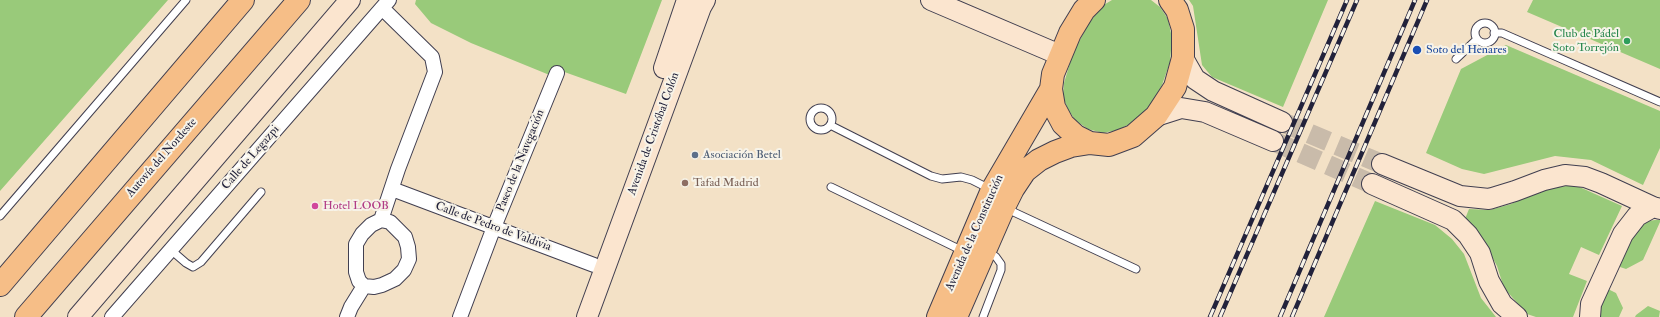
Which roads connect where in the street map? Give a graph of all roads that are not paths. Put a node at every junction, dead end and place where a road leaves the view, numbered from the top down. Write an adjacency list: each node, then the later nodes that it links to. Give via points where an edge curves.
1 (186, 0): 32 (lane)
2 (243, 0): 39 (main road)
3 (299, 0): 41 (main road, Autovía del Nordeste)
4 (350, 0): 42 (street)
5 (687, 0): 37 (street, Avenida de Cristóbal Colón)
6 (705, 0): 37 (street, Avenida de Cristóbal Colón)
7 (931, 0): 11 (street)
8 (1094, 0): 14 (main road, via 1080,16)
9 (1170, 0): 15 (main road, via 1178,10 1183,30)
10 (386, 4): 28 (street, via 432,57 435,72); 35 (street, Calle de Legazpi)
11 (957, 5): 14 (street)
12 (1494, 33): 13 (lane, via 1494,37 1488,42 1484,43); 13 (lane, via 1490,25 1481,24 1475,31); 19 (lane, via 1502,33)
13 (1477, 39): 16 (lane)
14 (1060, 55): 18 (main road)
15 (1183, 58): 20 (main road, via 1175,87); 21 (street, via 1195,79 1213,92)
16 (1456, 59)
17 (557, 73): 34 (street, Paseo de la Navegación)
18 (1051, 89): 24 (main road, via 1054,107 1063,124 1076,136); 30 (main road, Avenida de la Constitución)
19 (1660, 102)
20 (1156, 116): 23 (street, via 1182,108 1205,112); 24 (main road, via 1134,136 1109,145)
21 (1282, 122)
22 (830, 125): 30 (lane, via 931,176 972,180)
23 (1273, 141)
24 (1090, 143): 30 (main road, Avenida de la Constitución, via 1066,148 1039,160 1025,171 1013,189)
25 (1382, 164): 31 (street, via 1460,196 1489,199 1565,175 1585,177)
26 (1372, 184): 51 (street, via 1452,220 1480,253 1489,281 1502,304)
27 (831, 186): 36 (lane)
28 (392, 189): 33 (street); 34 (street, Calle de Pedro de Valdivia)
29 (261, 192): 35 (lane, via 201,262 193,267)
30 (998, 199): 36 (main road, Avenida de la Constitución); 38 (lane)
31 (1657, 205): 52 (street, via 1637,216 1623,234 1591,304)
32 (0, 216)
33 (381, 220): 40 (street, via 371,225 356,244 356,272); 40 (street, via 390,222 405,237 409,259 404,270 395,279 374,287)
34 (494, 227): 37 (street, Calle de Pedro de Valdivia); 45 (street, Paseo de la Navegación)
35 (171, 250): 43 (street, Calle de Legazpi)
36 (974, 251): 48 (main road, Avenida de la Constitución); 49 (main road, Avenida de la Constitución); 50 (lane, via 996,257 1001,270)
37 (599, 267): 46 (street, Avenida de Cristóbal Colón); 47 (street, Avenida de Cristóbal Colón)
38 (1136, 268)
39 (0, 285)
40 (364, 286): 44 (street)
41 (26, 317)
42 (78, 317)
43 (112, 317)
44 (347, 317)
45 (460, 317)
46 (574, 317)
47 (587, 317)
48 (938, 317)
49 (956, 317)
50 (983, 317)
51 (1517, 317)
52 (1590, 317)

